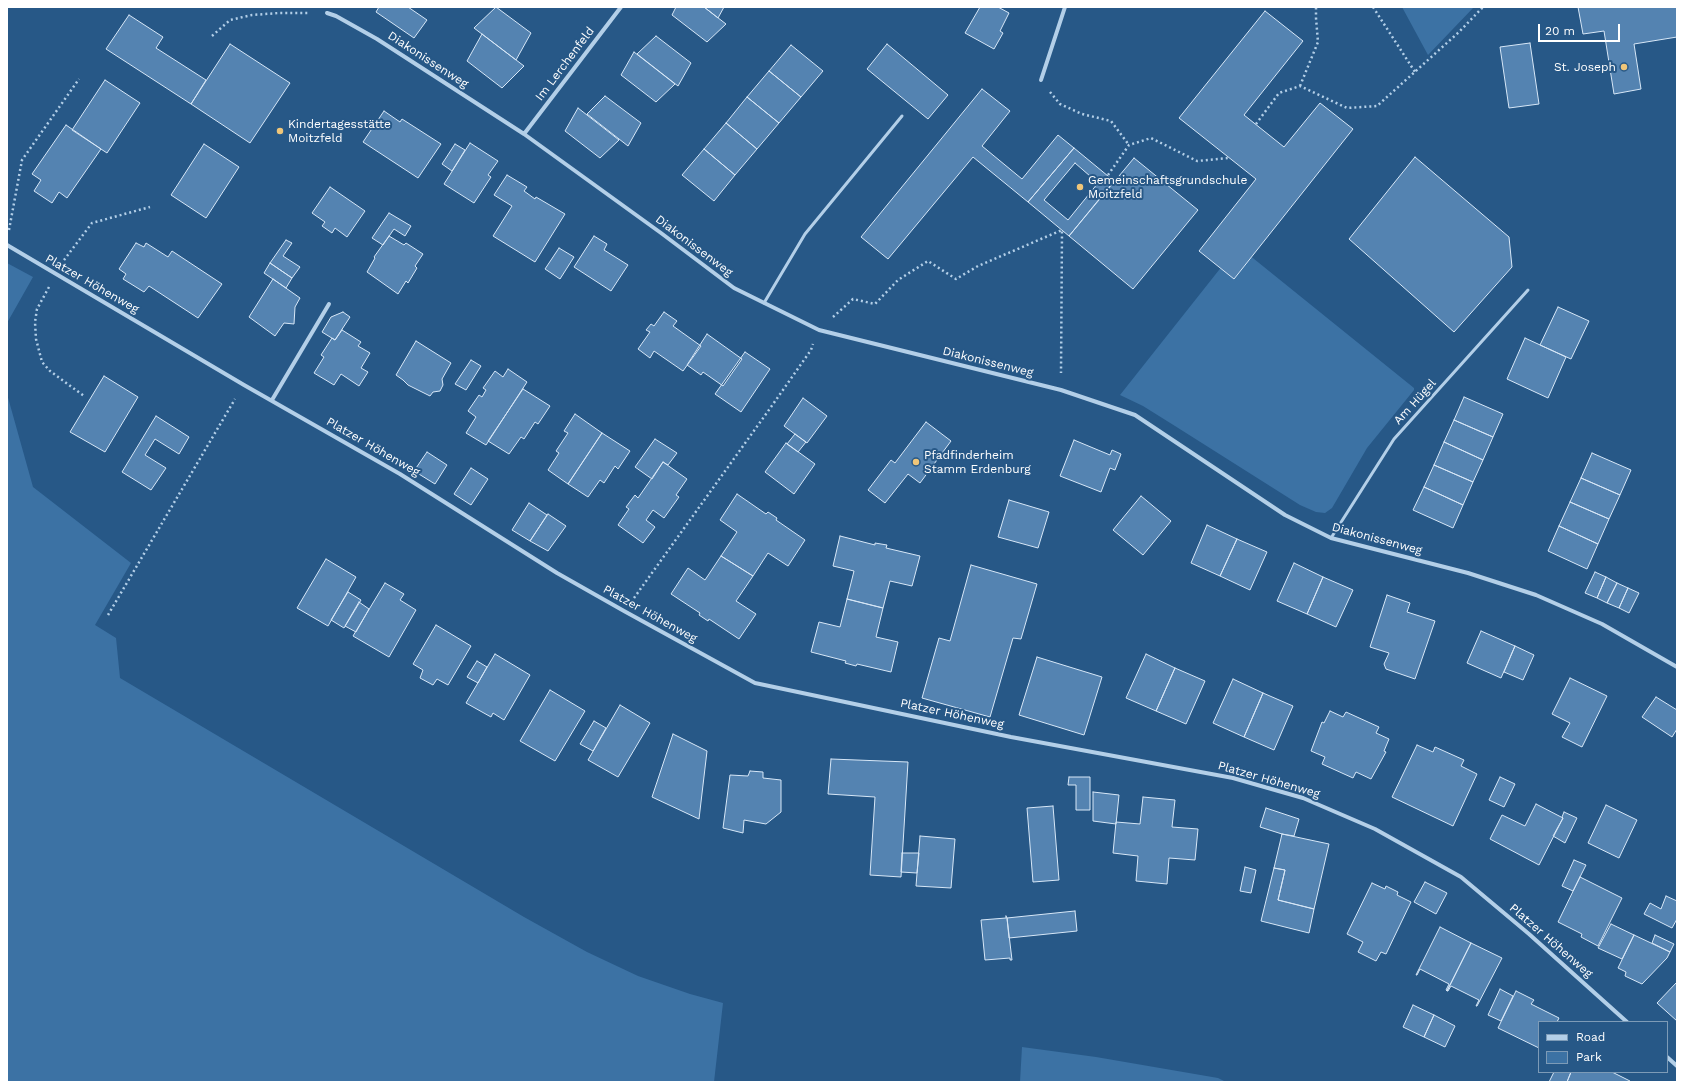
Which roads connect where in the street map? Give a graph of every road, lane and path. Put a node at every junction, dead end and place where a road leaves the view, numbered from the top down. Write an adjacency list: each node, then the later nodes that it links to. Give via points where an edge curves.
1 (621, 7): 15 (street, Im Lerchenfeld)
2 (1066, 7): 10 (street)
3 (1316, 7): 11 (path, via 1318,42)
4 (1373, 7): 8 (path)
5 (1483, 7): 8 (path)
6 (327, 13): 7 (path, via 252,15 230,20); 15 (street, Diakonissenweg, via 377,39)
7 (212, 36)
8 (1415, 73): 11 (path, via 1377,106 1347,108)
9 (79, 79): 20 (path, via 22,160)
10 (1041, 80)
11 (1300, 86): 14 (path, via 1279,93)
12 (1060, 104): 16 (path, via 1082,114 1111,121)
13 (902, 116): 24 (lane, via 804,234)
14 (1256, 124)
15 (524, 134): 24 (street, Diakonissenweg, via 734,288)
16 (1129, 145): 17 (path, via 1151,138 1197,161); 18 (path)
17 (1228, 158)
18 (1108, 175)
19 (150, 207): 22 (path, via 92,223)
20 (8, 232)
21 (7, 245): 22 (street, Platzer Höhenweg)
22 (55, 274): 27 (street, Platzer Höhenweg); 29 (path, via 37,309 36,339 42,362)
23 (1528, 290): 31 (lane, Am Hügel, via 1394,439)
24 (764, 303): 26 (street, Diakonissenweg)
25 (329, 304): 30 (street)
26 (819, 330): 28 (street, Diakonissenweg); 28 (path, via 853,299 875,304 898,280 928,261 956,279 978,266 1062,230); 32 (path, via 811,350)
27 (244, 384): 30 (street, Platzer Höhenweg); 33 (path)
28 (1061, 390): 31 (street, Diakonissenweg, via 1135,415 1285,515)
29 (84, 396)
30 (272, 400): 32 (street, Platzer Höhenweg, via 400,474)
31 (1332, 538): 34 (street, Diakonissenweg, via 1468,573 1536,595 1602,624)
32 (624, 612): 35 (street, Platzer Höhenweg, via 755,683 1011,737 1233,778 1303,798 1375,829 1460,877 1529,934)
33 (108, 615)
34 (1677, 667)
35 (1626, 1021)
36 (1668, 1059): 37 (street)
37 (1677, 1066)

